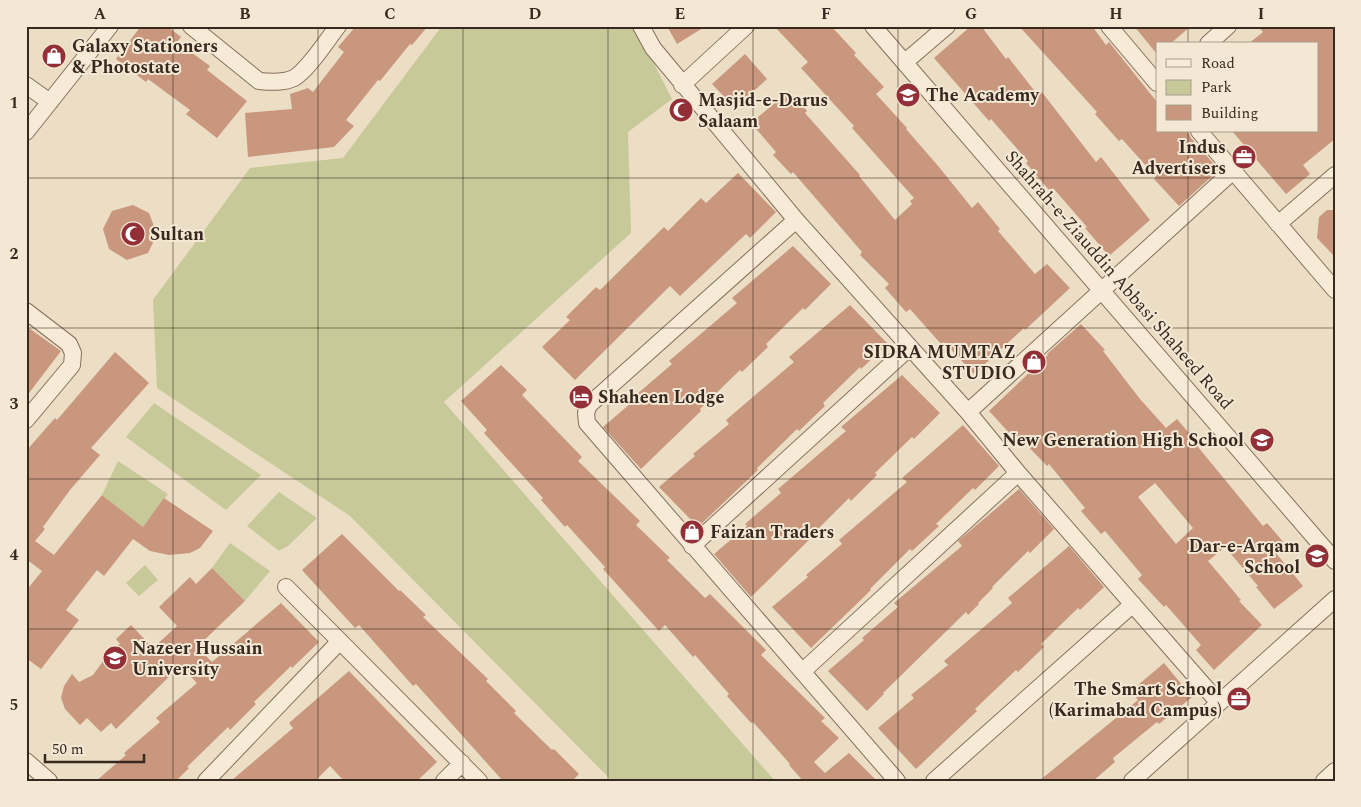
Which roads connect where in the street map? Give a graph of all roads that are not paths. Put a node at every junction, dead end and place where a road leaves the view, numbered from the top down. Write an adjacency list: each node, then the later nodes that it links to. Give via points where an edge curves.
1 (110, 26): 15 (street)
2 (190, 26): 3 (street, via 259,81 273,82 294,78 306,68)
3 (338, 26)
4 (641, 26): 14 (street, via 653,48)
5 (746, 26): 14 (street)
6 (873, 26): 11 (street, Shahrah-e-Ziauddin Abbasi Shaheed Road)
7 (947, 26): 11 (street)
8 (1109, 26): 12 (street)
9 (1228, 26): 10 (street)
10 (1210, 42)
11 (905, 62): 22 (street, Shahrah-e-Ziauddin Abbasi Shaheed Road)
12 (1156, 82)
13 (26, 85): 15 (street)
14 (682, 85): 20 (street)
15 (50, 102): 16 (street)
16 (26, 132)
17 (1200, 132): 18 (street)
18 (1233, 171): 21 (street); 22 (street)
19 (1335, 174): 21 (street)
20 (796, 220): 25 (street); 29 (street, via 590,405 586,414 587,423)
21 (1278, 224): 23 (street)
22 (1101, 290): 26 (street); 30 (street, Shahrah-e-Ziauddin Abbasi Shaheed Road)
23 (1335, 290)
24 (26, 311): 27 (street, via 69,344 73,353 72,365)
25 (910, 347): 26 (street); 29 (street)
26 (968, 412): 28 (street)
27 (26, 420)
28 (1018, 473): 33 (street); 35 (street)
29 (692, 546): 35 (street)
30 (1335, 561)
31 (286, 587): 34 (street)
32 (1335, 598): 36 (street)
33 (1133, 604): 36 (street); 45 (street)
34 (340, 642): 38 (street); 41 (street)
35 (803, 671): 44 (street)
36 (1219, 703): 46 (street)
37 (26, 761): 40 (street)
38 (462, 763): 42 (street); 43 (street)
39 (1335, 771): 47 (street)
40 (49, 781)
41 (206, 781)
42 (444, 781)
43 (479, 781)
44 (896, 781)
45 (934, 781)
46 (1132, 781)
47 (1324, 781)

